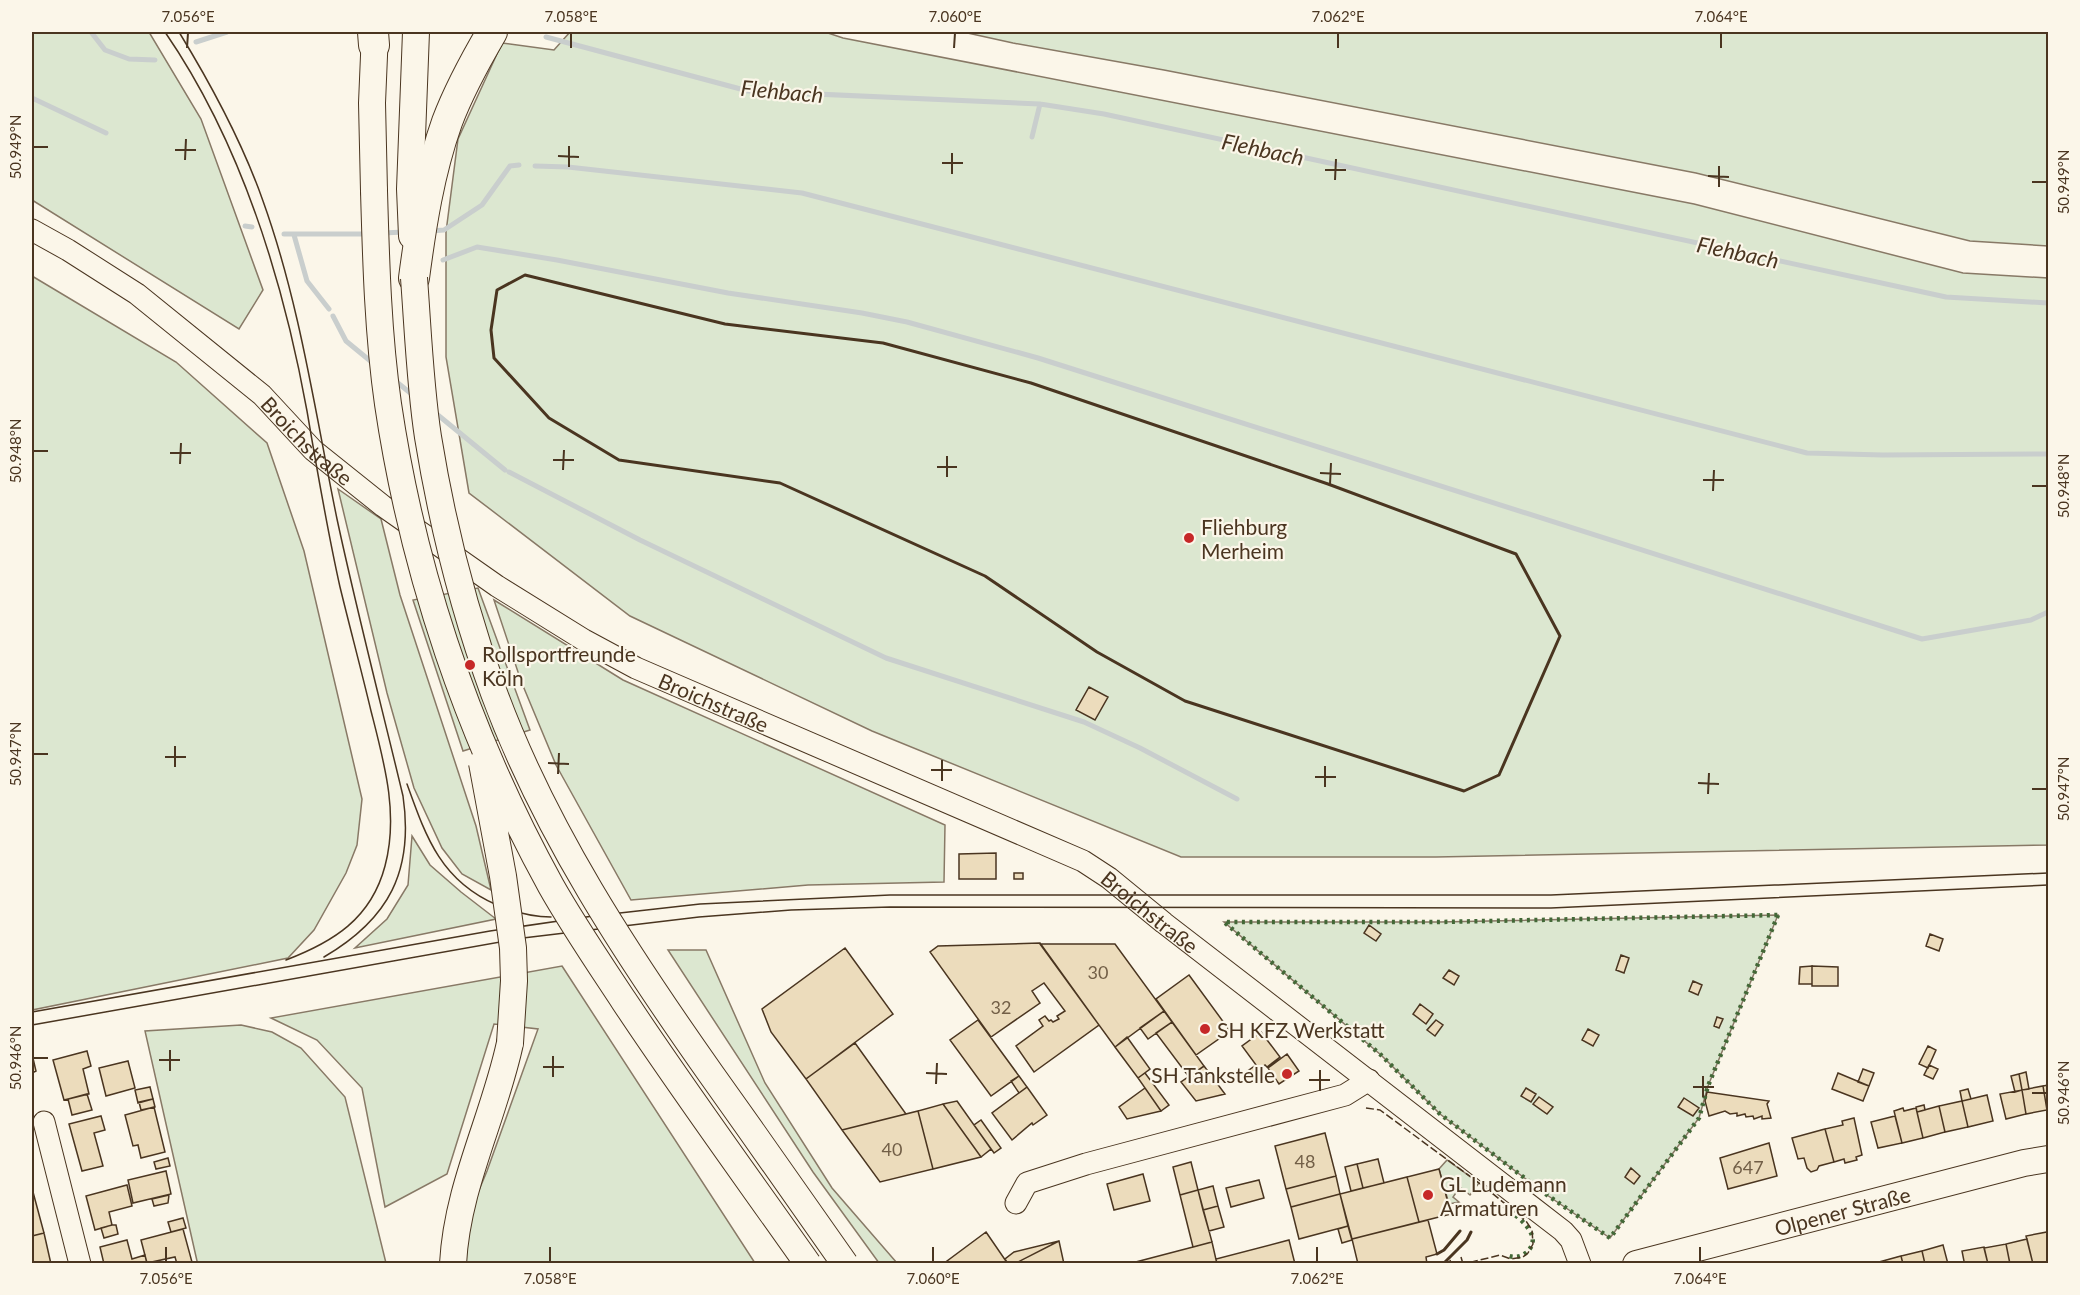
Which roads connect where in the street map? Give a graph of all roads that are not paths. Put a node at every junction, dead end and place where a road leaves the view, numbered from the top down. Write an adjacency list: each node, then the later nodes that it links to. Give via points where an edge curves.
1 (416, 32): 4 (main road)
2 (492, 32): 4 (highway, via 467,75 433,169)
3 (374, 36): 7 (main road, bridge, via 374,191 383,358 398,458 434,610)
4 (419, 189): 6 (highway)
5 (32, 230): 8 (street, Broichstraße, via 138,294 262,395 326,462 497,586 636,668 1083,861)
6 (414, 278): 15 (main road, bridge, via 426,425 438,492 473,627 494,693 518,748 562,840 615,932)
7 (477, 730): 13 (main road, bridge, via 503,876 514,981 510,1043 495,1102 463,1195); 14 (main road, bridge, via 527,839 564,907 660,1055)
8 (1369, 1080): 11 (street, via 1345,1095 1027,1183); 16 (street, Broichstraße, via 1563,1231)
9 (44, 1122): 12 (street)
10 (2049, 1159): 17 (main road, Olpener Straße)
11 (1016, 1203)
12 (80, 1263)
13 (453, 1263)
14 (808, 1263)
15 (844, 1263)
16 (1580, 1263)
17 (1636, 1263)

